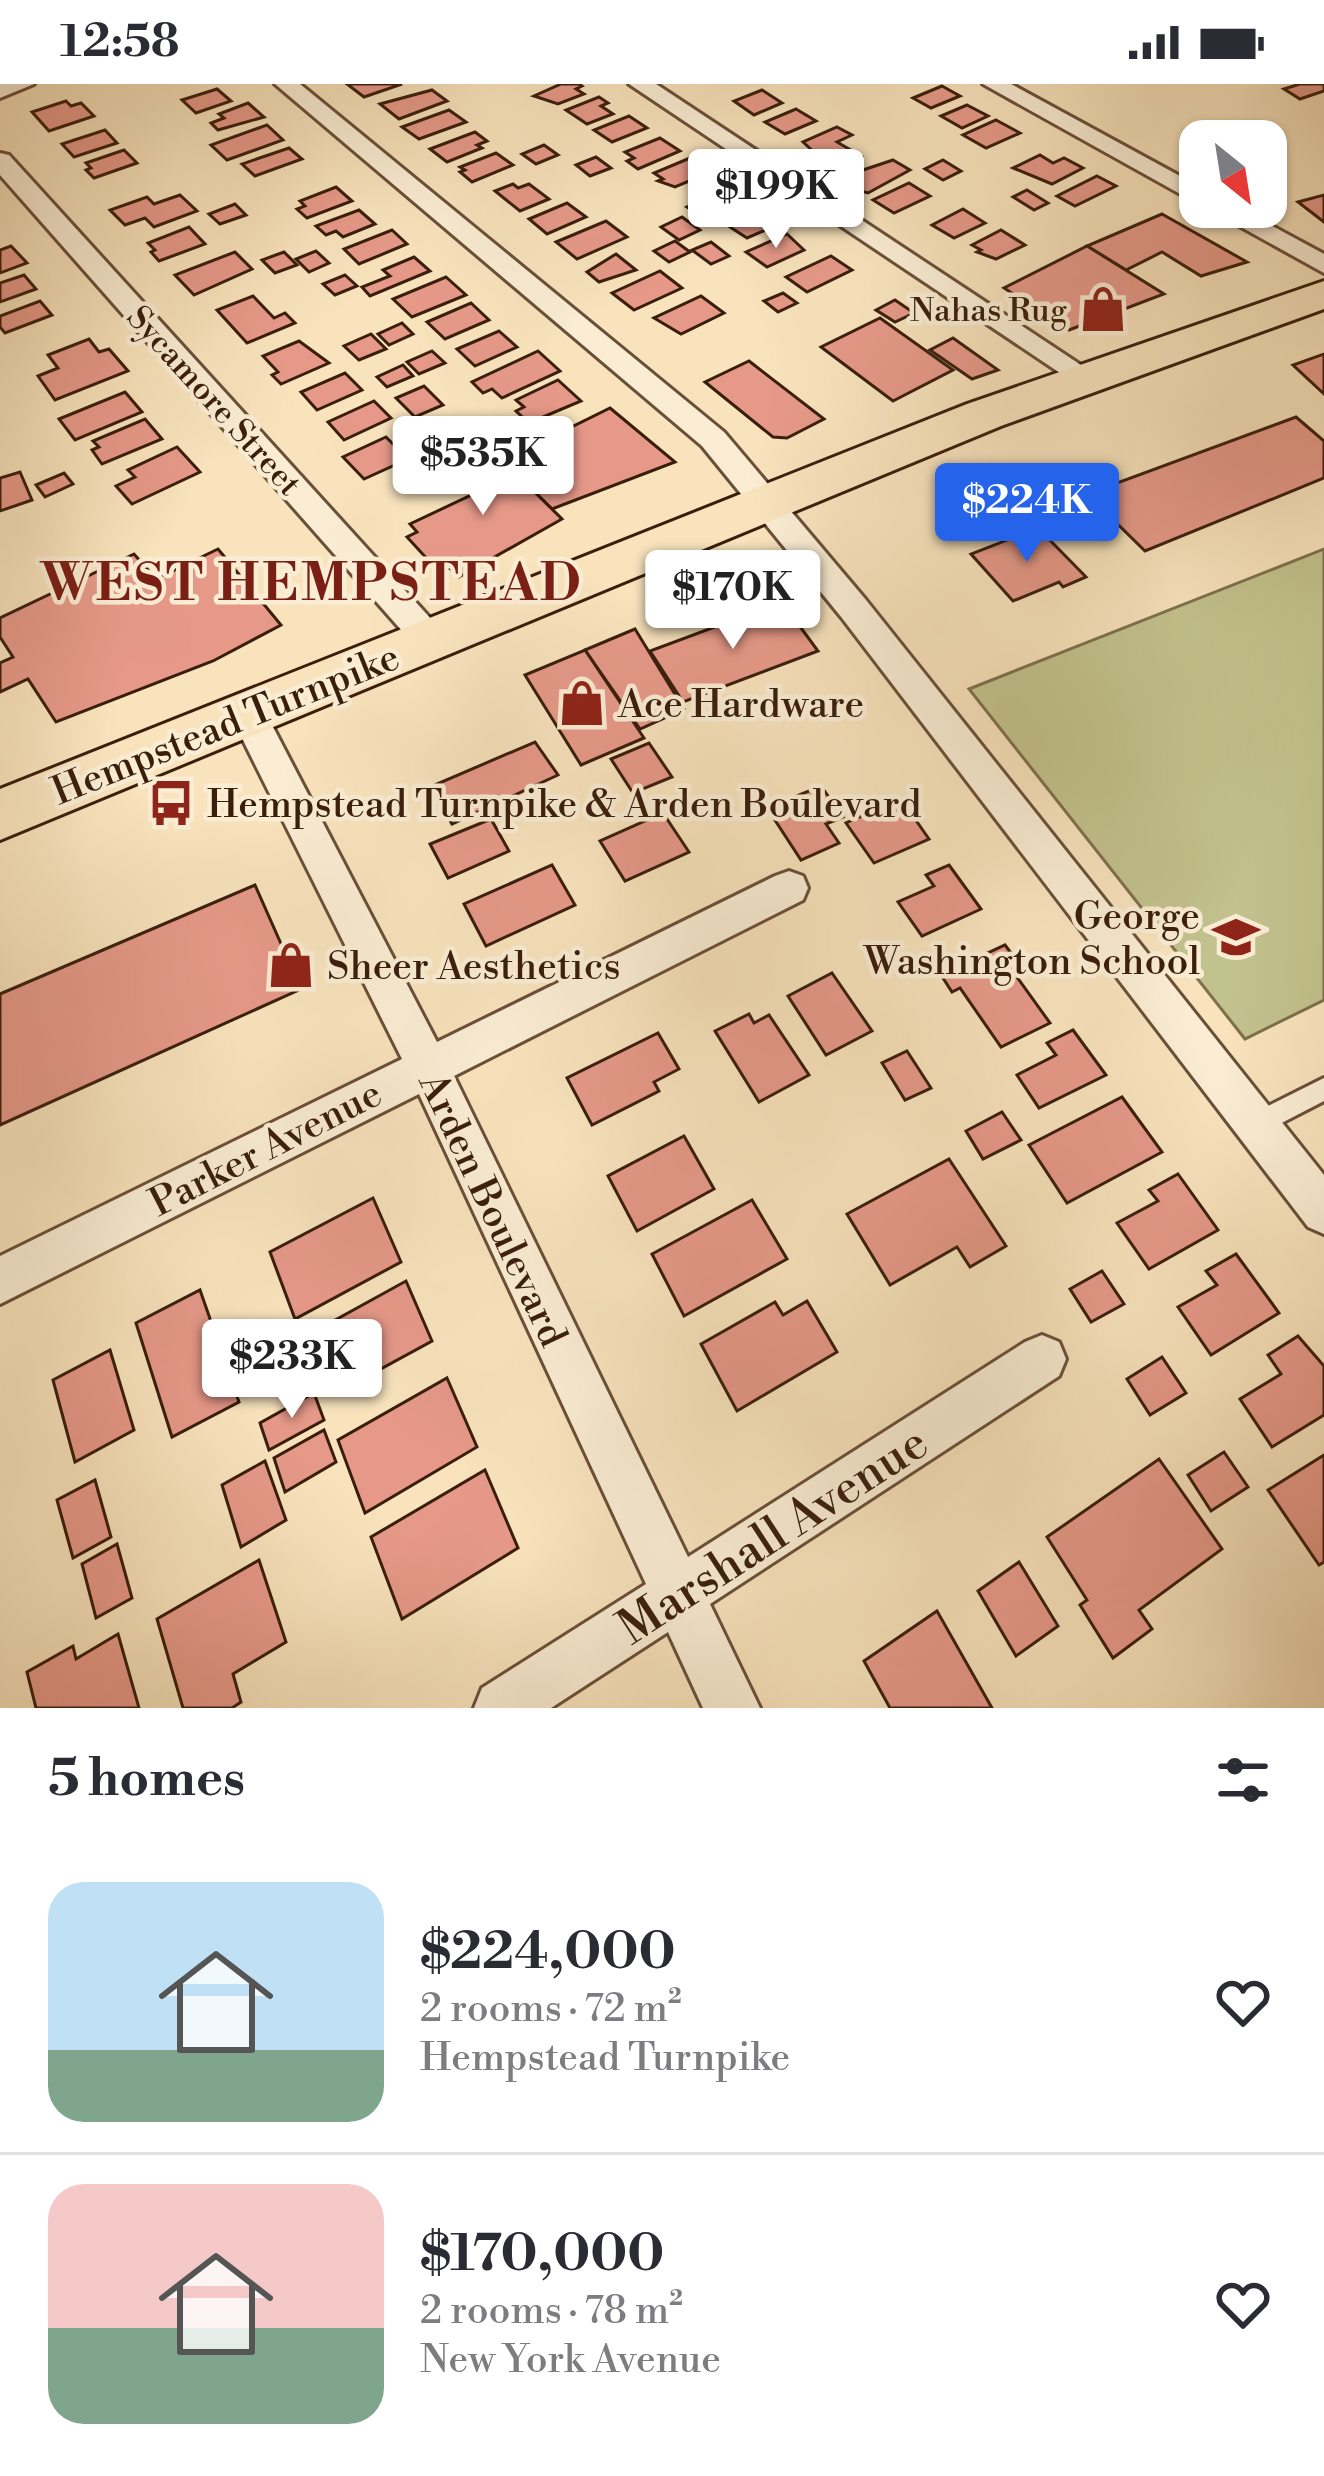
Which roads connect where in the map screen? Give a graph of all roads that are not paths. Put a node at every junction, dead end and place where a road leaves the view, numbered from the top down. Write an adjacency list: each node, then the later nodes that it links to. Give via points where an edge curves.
1 (23, 84): 5 (street)
2 (286, 84): 12 (street, via 713,439)
3 (640, 84): 11 (street)
4 (994, 84): 7 (street)
5 (0, 91)
6 (0, 160): 13 (street, Sycamore Street)
7 (1179, 185)
8 (1257, 228): 9 (street)
9 (1324, 265)
10 (1324, 294): 11 (main road, Hempstead Turnpike)
11 (1085, 377): 12 (main road, Hempstead Turnpike)
12 (763, 504): 13 (main road, Hempstead Turnpike); 19 (street)
13 (430, 640): 14 (main road, Hempstead Turnpike)
14 (248, 714): 15 (main road, Hempstead Turnpike); 17 (street, Arden Boulevard)
15 (0, 815)
16 (789, 888): 17 (street, Parker Avenue)
17 (427, 1066): 21 (street, Parker Avenue); 23 (street, Arden Boulevard)
18 (1324, 1089): 19 (lane)
19 (1256, 1124): 20 (street)
20 (1324, 1211)
21 (0, 1281)
22 (1042, 1359): 23 (street, Marshall Avenue)
23 (678, 1596): 24 (street, Marshall Avenue); 25 (street, Arden Boulevard)
24 (502, 1708)
25 (732, 1708)

